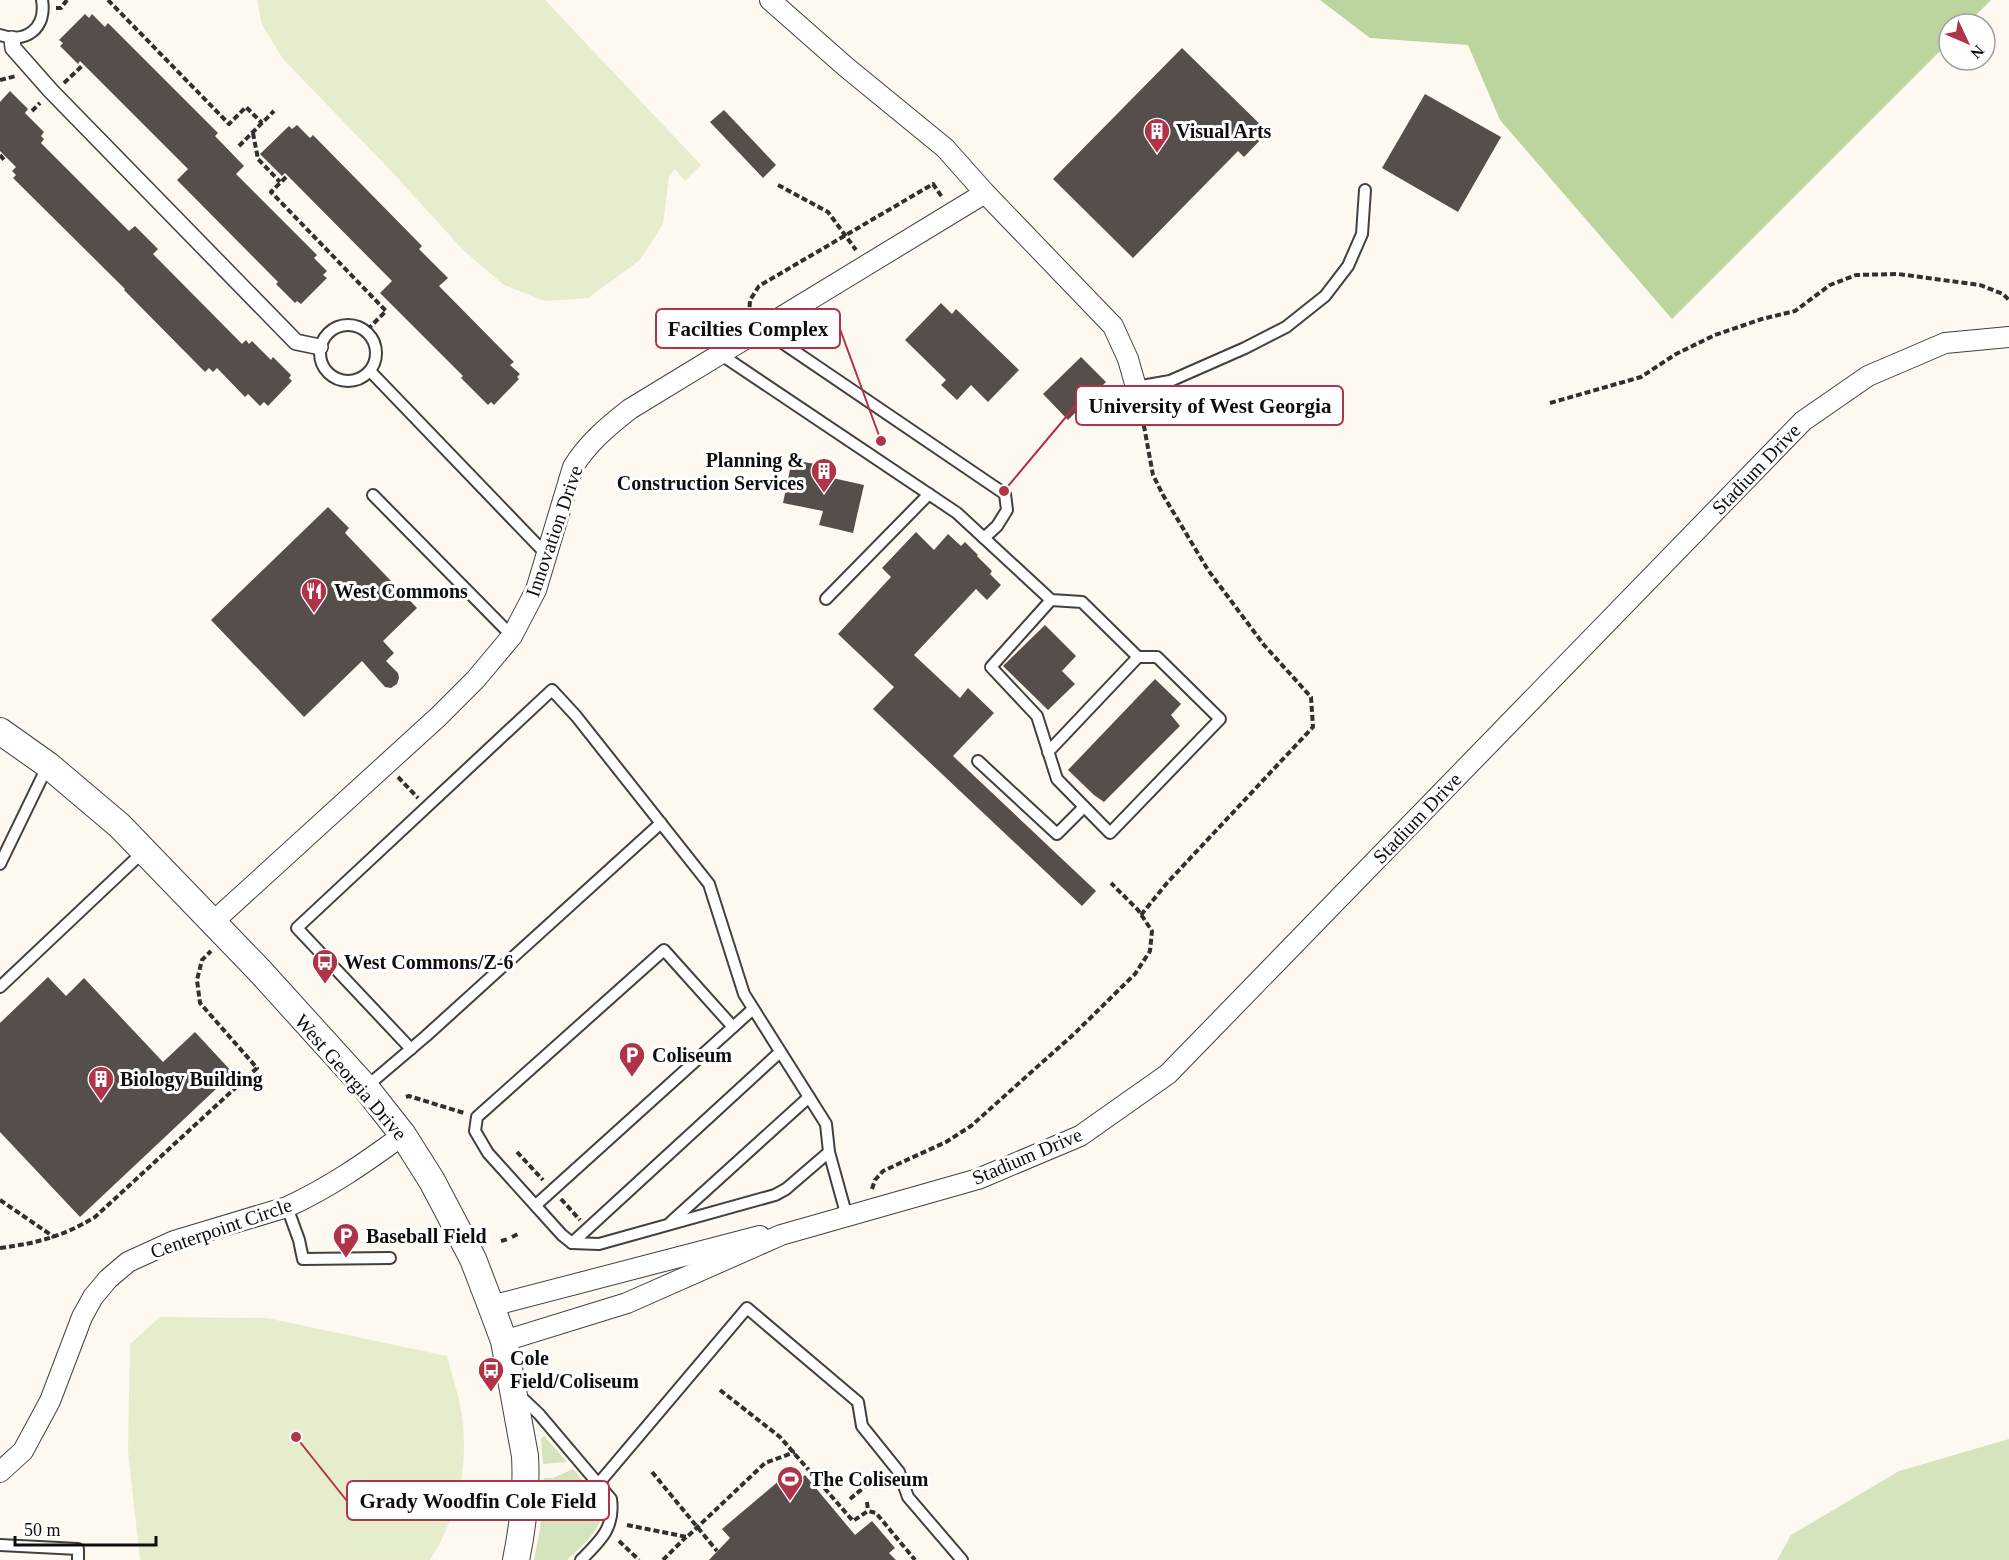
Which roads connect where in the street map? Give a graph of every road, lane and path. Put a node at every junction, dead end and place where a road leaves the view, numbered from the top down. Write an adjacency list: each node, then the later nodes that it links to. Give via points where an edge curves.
1 (42, 0): 4 (lane, via 44,10 37,28 26,36)
2 (108, 0): 8 (path, via 229,124 246,107)
3 (770, 0): 17 (street, via 945,148)
4 (3, 36): 6 (street)
5 (83, 65): 6 (path)
6 (53, 93): 25 (street, via 296,342)
7 (274, 111): 8 (path)
8 (262, 123): 9 (path)
9 (253, 133): 10 (path); 14 (path, via 258,159)
10 (239, 146)
11 (0, 155): 12 (path)
12 (5, 161)
13 (286, 177): 14 (path)
14 (280, 183): 23 (path, via 271,192 386,311)
15 (778, 185): 19 (path, via 828,212)
16 (1365, 190): 28 (lane, via 1362,234 1348,266 1325,296 1286,327 1245,348)
17 (985, 193): 18 (street, Innovation Drive); 28 (street, via 1113,327)
18 (952, 213): 19 (path, via 933,184); 20 (street, Innovation Drive)
19 (845, 235): 20 (path); 22 (path, via 759,286 750,300)
20 (868, 265): 22 (street, Innovation Drive)
21 (2009, 300): 29 (path, via 1980,285 1898,274 1856,275 1830,285 1795,311 1715,335 1641,377)
22 (755, 326): 26 (street, Innovation Drive); 32 (lane, via 1005,494 1007,510)
23 (366, 332): 25 (lane, via 356,326 338,327 330,331); 27 (lane, via 376,354)
24 (2009, 337): 67 (street, Stadium Drive, via 1945,343 1868,376 1803,421 1168,1074 1080,1136 978,1179)
25 (320, 347): 27 (lane, via 322,365 335,379 354,381)
26 (720, 354): 30 (lane); 33 (street, Innovation Drive, via 630,409 583,451 565,489)
27 (370, 371): 33 (lane)
28 (1137, 391): 49 (path, via 1153,474 1163,495 1208,570 1264,645 1311,697 1313,727)
29 (1550, 403)
30 (929, 494): 32 (lane); 34 (lane)
31 (373, 495): 36 (lane)
32 (984, 538): 35 (lane)
33 (547, 555): 36 (street, Innovation Drive, via 536,590)
34 (826, 599)
35 (1051, 600): 37 (lane, via 1082,602); 39 (lane, via 991,667 1037,716)
36 (512, 636): 50 (street, Innovation Drive, via 438,717)
37 (1138, 657): 39 (lane); 44 (lane, via 1157,657 1220,719 1110,833)
38 (0, 731): 41 (street, West Georgia Drive)
39 (1048, 752): 44 (lane, via 1057,779)
40 (978, 761): 44 (lane, via 1058,834)
41 (48, 765): 46 (street, West Georgia Drive); 47 (lane)
42 (396, 774): 43 (path)
43 (407, 787)
44 (1084, 807)
45 (661, 823): 53 (lane, via 709,884 744,994); 55 (lane); 55 (lane, via 552,690 297,928)
46 (144, 851): 50 (street, West Georgia Drive); 52 (lane)
47 (0, 864)
48 (1112, 883): 49 (path)
49 (1141, 915): 63 (path, via 1152,931 1150,951 1135,974 971,1126 883,1171 874,1180)
50 (213, 922): 57 (street, West Georgia Drive)
51 (212, 951): 71 (path, via 202,960 199,971 200,1003 257,1068 95,1217)
52 (0, 987)
53 (753, 1009): 54 (lane); 56 (lane)
54 (734, 1027): 60 (lane, via 664,950); 65 (lane)
55 (411, 1048): 57 (lane)
56 (780, 1052): 59 (lane); 73 (lane)
57 (366, 1088): 61 (street, West Georgia Drive)
58 (406, 1097): 60 (path)
59 (809, 1097): 62 (lane, via 826,1124); 68 (lane)
60 (477, 1117): 65 (lane, via 475,1131 488,1153)
61 (403, 1135): 66 (street, Centerpoint Circle, via 331,1185); 76 (street, West Georgia Drive, via 473,1259)
62 (829, 1152): 67 (lane); 68 (lane, via 775,1195)
63 (871, 1193)
64 (0, 1200): 71 (path)
65 (536, 1205): 73 (lane)
66 (287, 1207): 75 (lane, via 303,1259); 81 (street, Centerpoint Circle, via 174,1241 128,1262 108,1279 82,1317 50,1401 23,1451)
67 (847, 1217): 70 (street, Stadium Drive)
68 (669, 1224): 73 (lane, via 599,1244)
69 (518, 1234): 72 (path)
70 (781, 1235): 76 (street, Stadium Drive, via 755,1236); 77 (street, Stadium Drive, via 627,1303)
71 (54, 1237): 74 (path)
72 (501, 1241)
73 (572, 1243)
74 (0, 1248)
75 (390, 1258)
76 (491, 1306): 77 (street, West Georgia Drive)
77 (504, 1341): 78 (street, West Georgia Drive)
78 (513, 1390): 83 (lane); 95 (street, West Georgia Drive, via 526,1473)
79 (720, 1390): 80 (path)
80 (795, 1452): 87 (path, via 853,1521); 89 (path, via 765,1463)
81 (0, 1472)
82 (652, 1472): 89 (path)
83 (599, 1483): 96 (lane, via 611,1499 610,1526); 100 (lane, via 747,1308 858,1402 862,1426 898,1472 908,1497)
84 (868, 1484): 85 (path)
85 (850, 1499)
86 (867, 1502): 87 (path)
87 (868, 1511): 99 (path, via 876,1513)
88 (627, 1525): 90 (path)
89 (698, 1526): 90 (path); 93 (path)
90 (687, 1537): 98 (path)
91 (619, 1541): 97 (path)
92 (0, 1545): 94 (lane, via 78,1549)
93 (717, 1551)
94 (78, 1560)
95 (516, 1560)
96 (581, 1560)
97 (639, 1560)
98 (663, 1560)
99 (915, 1560)
100 (962, 1560)

